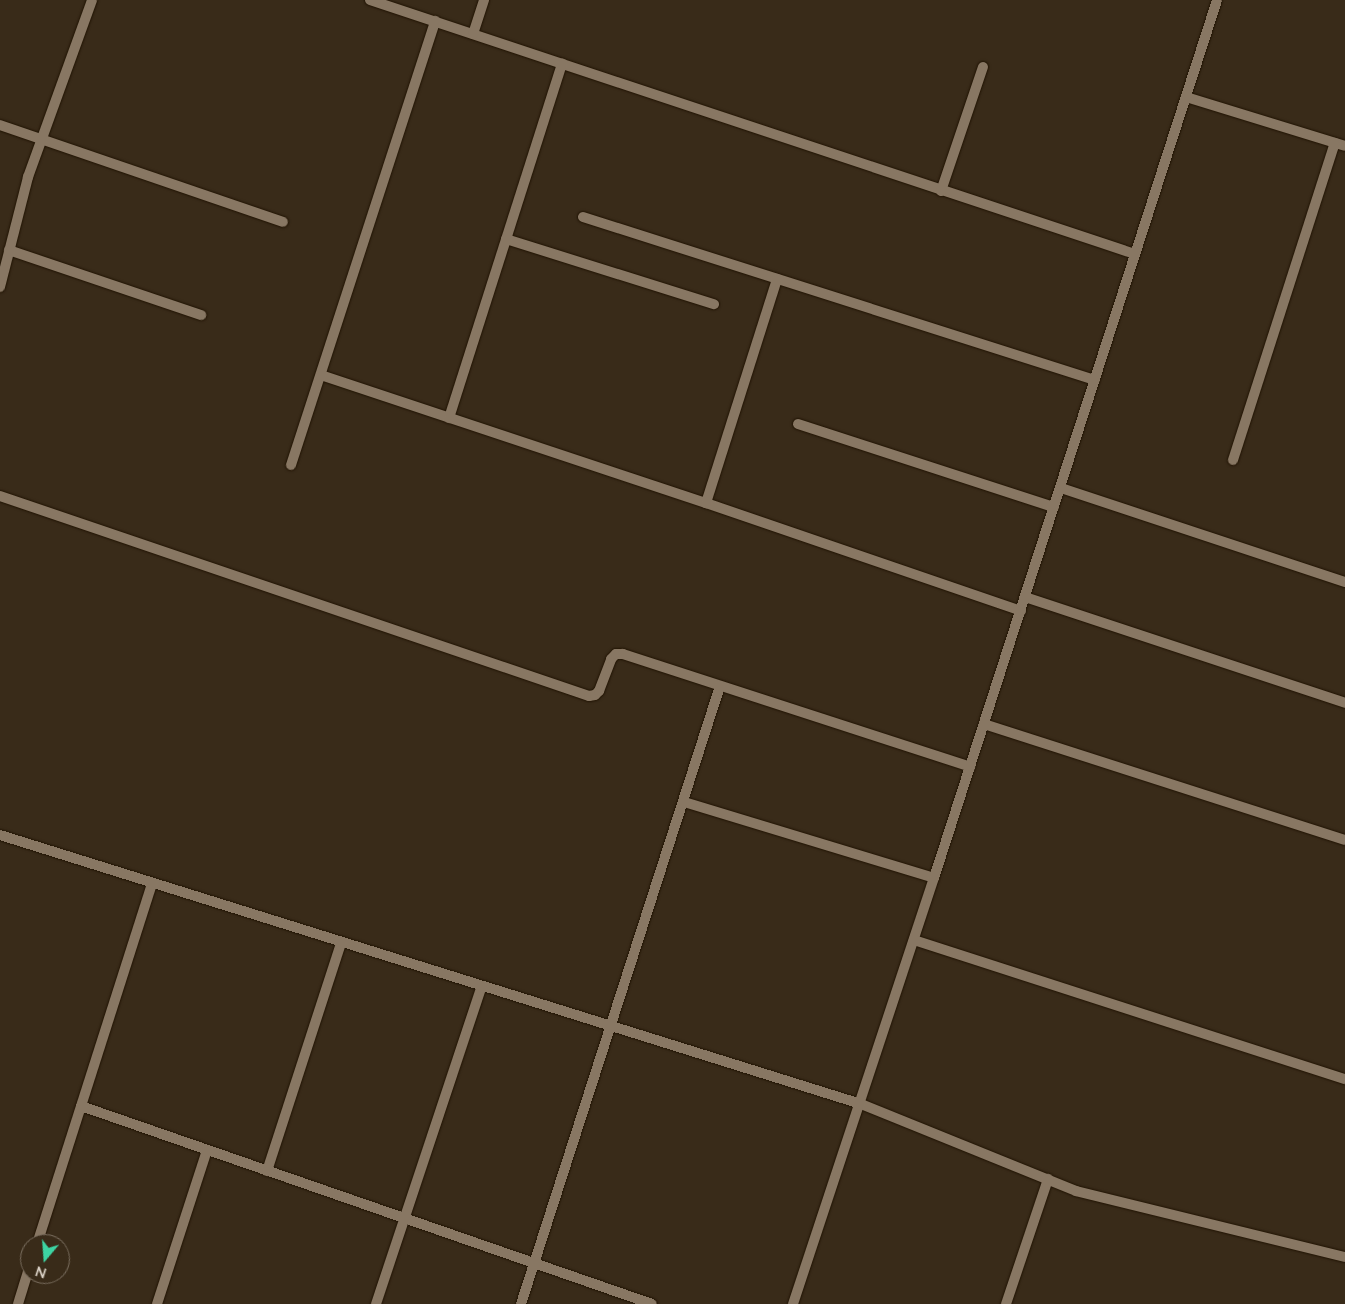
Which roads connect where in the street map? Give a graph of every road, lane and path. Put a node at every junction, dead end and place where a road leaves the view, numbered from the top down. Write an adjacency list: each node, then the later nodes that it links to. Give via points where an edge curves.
1 (92, 0): 11 (street)
2 (370, 0): 5 (street)
3 (484, 0): 6 (street)
4 (1217, 0): 9 (street)
5 (434, 21): 6 (street); 24 (street)
6 (473, 34): 7 (street)
7 (562, 64): 13 (street); 16 (street)
8 (983, 67): 13 (street)
9 (1186, 97): 12 (street); 18 (street)
10 (0, 125): 11 (street)
11 (41, 139): 15 (street); 17 (street)
12 (1340, 145): 28 (street)
13 (942, 191): 18 (street)
14 (583, 217): 20 (street)
15 (283, 222)
16 (506, 238): 22 (street); 26 (street)
17 (9, 250): 19 (street); 23 (street)
18 (1135, 254): 25 (street)
19 (3, 268): 21 (street)
20 (777, 278): 25 (street); 32 (street)
21 (0, 287)
22 (714, 304)
23 (201, 315)
24 (321, 375): 26 (street); 29 (street)
25 (1095, 380): 30 (street)
26 (449, 418): 32 (street)
27 (798, 424): 33 (street)
28 (1233, 460)
29 (291, 465)
30 (1060, 488): 33 (street); 34 (street)
31 (0, 496): 37 (street, via 588,696 599,691 616,654)
32 (706, 502): 36 (street)
33 (1054, 507): 35 (street)
34 (1345, 582)
35 (1025, 597): 36 (street); 38 (street)
36 (1020, 611): 39 (street)
37 (720, 686): 40 (street); 41 (street)
38 (1345, 703)
39 (984, 724): 40 (street); 43 (street)
40 (970, 767): 44 (street)
41 (684, 802): 44 (street); 49 (street)
42 (0, 835): 45 (street)
43 (1345, 840)
44 (934, 878): 46 (street)
45 (152, 883): 47 (street); 52 (street)
46 (914, 940): 50 (street); 51 (street)
47 (341, 943): 48 (street); 54 (street)
48 (482, 986): 49 (street); 56 (street)
49 (611, 1026): 51 (street); 59 (street)
50 (1345, 1079)
51 (860, 1104): 55 (street); 66 (street)
52 (81, 1106): 53 (street); 57 (street)
53 (206, 1150): 54 (street); 62 (street)
54 (267, 1171): 56 (street)
55 (1048, 1179): 58 (street, via 1076,1191); 67 (street)
56 (405, 1219): 59 (street); 63 (street)
57 (40, 1234)
58 (1345, 1257)
59 (534, 1264): 64 (street); 65 (street)
60 (24, 1284): 61 (street)
61 (18, 1304)
62 (157, 1304)
63 (376, 1304)
64 (521, 1304)
65 (652, 1304)
66 (793, 1304)
67 (1006, 1304)

